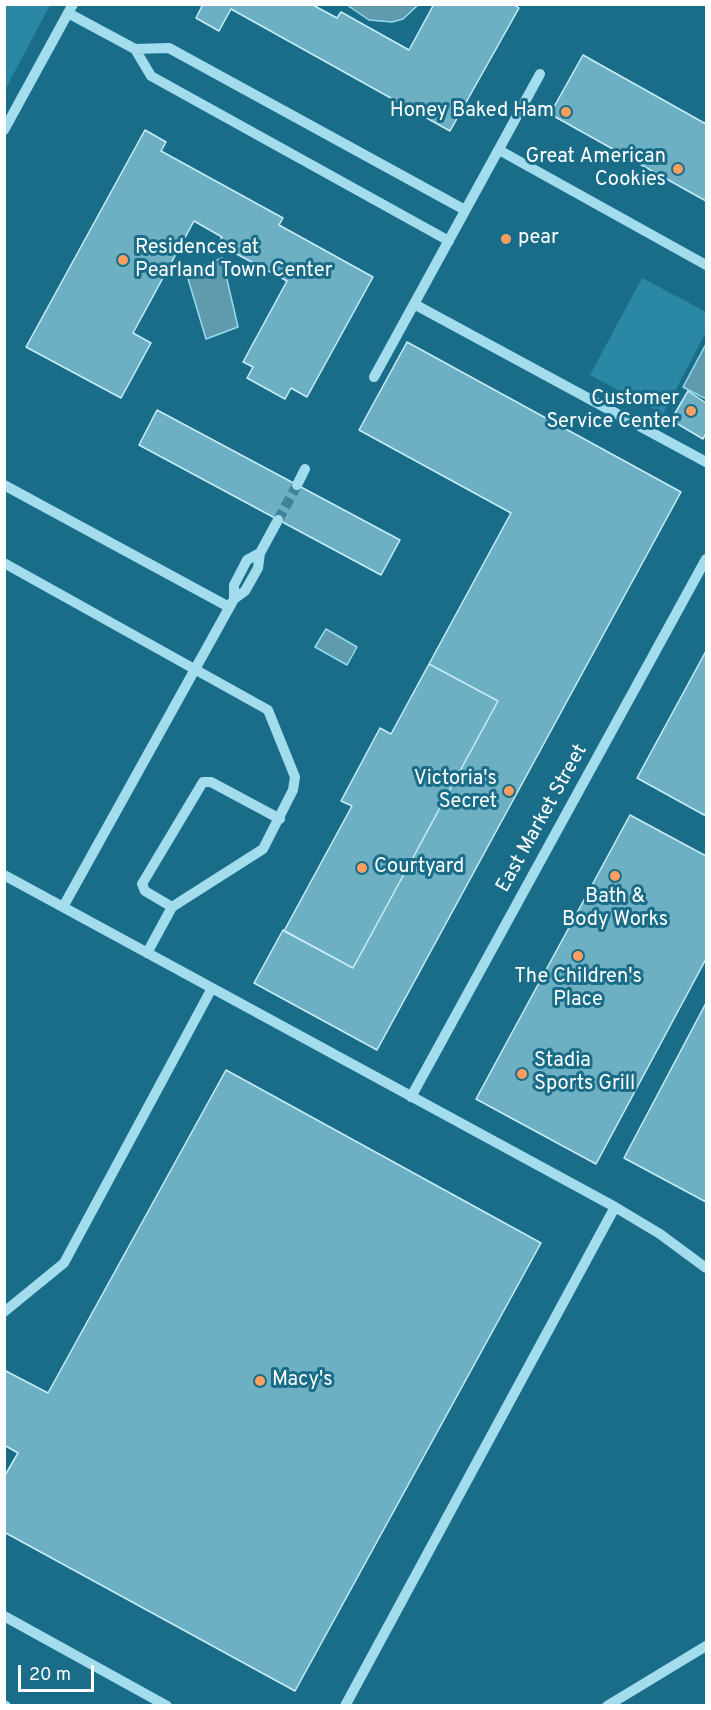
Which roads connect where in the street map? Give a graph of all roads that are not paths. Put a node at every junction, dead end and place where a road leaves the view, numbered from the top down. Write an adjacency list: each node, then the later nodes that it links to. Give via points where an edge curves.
1 (70, 9): 2 (street); 4 (street)
2 (135, 49): 6 (street, via 170,48); 7 (street, via 151,76)
3 (540, 74): 5 (street)
4 (4, 130)
5 (499, 150): 6 (street); 8 (street)
6 (465, 210): 7 (street)
7 (449, 240): 9 (street)
8 (706, 265)
9 (414, 304): 10 (street); 11 (street)
10 (374, 377)
11 (706, 462)
12 (305, 469): 14 (street)
13 (4, 485): 18 (street)
14 (297, 485)
15 (278, 520): 18 (street, via 260,553 247,560 234,585)
16 (706, 559): 26 (street, East Market Street)
17 (4, 563): 19 (street)
18 (232, 603): 19 (street)
19 (195, 669): 20 (street, via 268,710 295,777); 22 (street)
20 (280, 819): 23 (street, via 263,849); 23 (street, via 211,782 203,782 142,884 145,891)
21 (4, 875): 22 (street)
22 (63, 907): 24 (street)
23 (172, 907): 24 (street)
24 (147, 953): 25 (street)
25 (212, 988): 26 (street); 29 (street, via 64,1263)
26 (411, 1096): 27 (street)
27 (615, 1208): 28 (street, via 660,1234); 33 (street)
28 (706, 1268)
29 (4, 1312)
30 (4, 1616): 32 (street)
31 (706, 1646): 34 (street)
32 (167, 1706)
33 (345, 1706)
34 (607, 1706)

